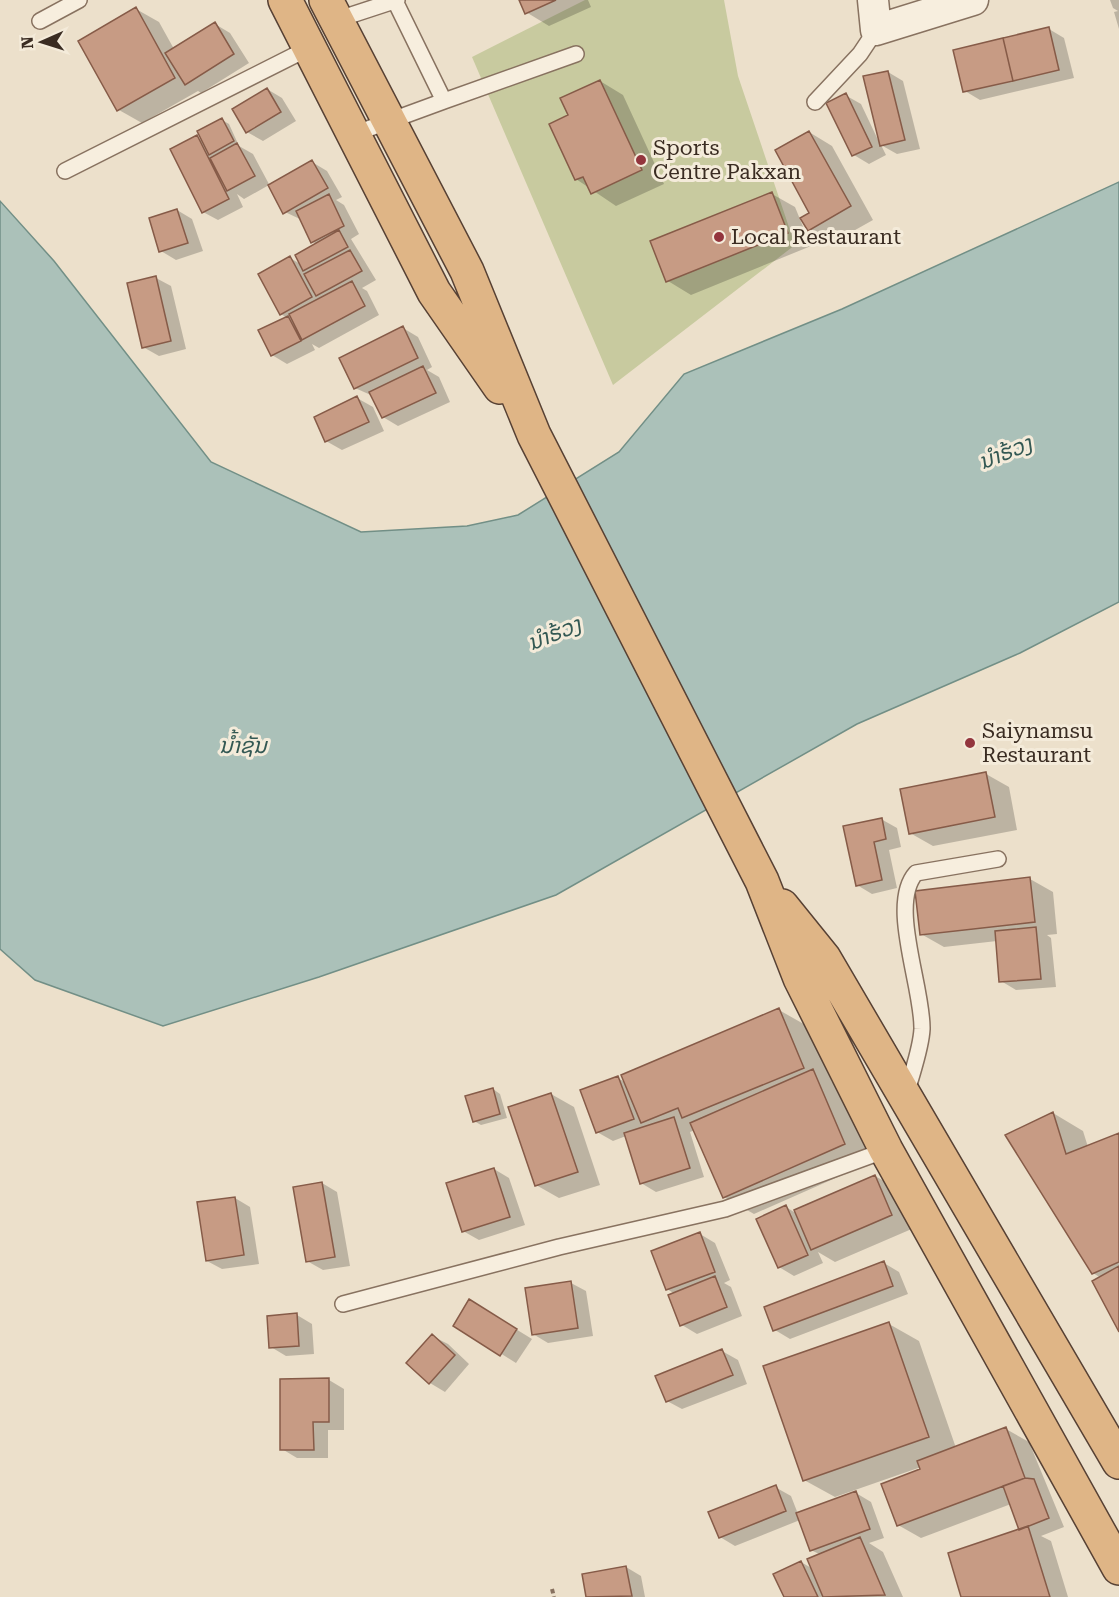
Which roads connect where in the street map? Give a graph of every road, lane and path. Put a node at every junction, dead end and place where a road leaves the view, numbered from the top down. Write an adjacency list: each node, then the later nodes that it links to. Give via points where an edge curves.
1 (79, 0): 7 (lane)
2 (285, 0): 9 (highway)
3 (873, 0): 8 (street)
4 (973, 0): 8 (street)
5 (396, 1): 6 (lane); 11 (lane)
6 (331, 10): 13 (highway)
7 (40, 21)
8 (876, 30): 12 (lane, via 860,54)
9 (309, 48): 14 (highway); 15 (lane)
10 (576, 54): 11 (lane)
11 (444, 101): 13 (lane)
12 (815, 102)
13 (389, 121): 14 (lane); 16 (highway, via 467,272)
14 (354, 135): 16 (highway, via 434,292)
15 (65, 171)
16 (534, 435): 18 (highway)
17 (998, 860): 19 (lane, via 916,873 908,882 904,919 919,989 922,1031)
18 (762, 881): 19 (highway, via 824,958); 20 (highway, via 800,978)
19 (905, 1098): 22 (highway)
20 (886, 1150): 21 (lane, via 725,1209 559,1247); 23 (highway)
21 (343, 1304)
22 (1119, 1462)
23 (1119, 1568)
24 (552, 1589): 25 (path)
25 (554, 1597)

